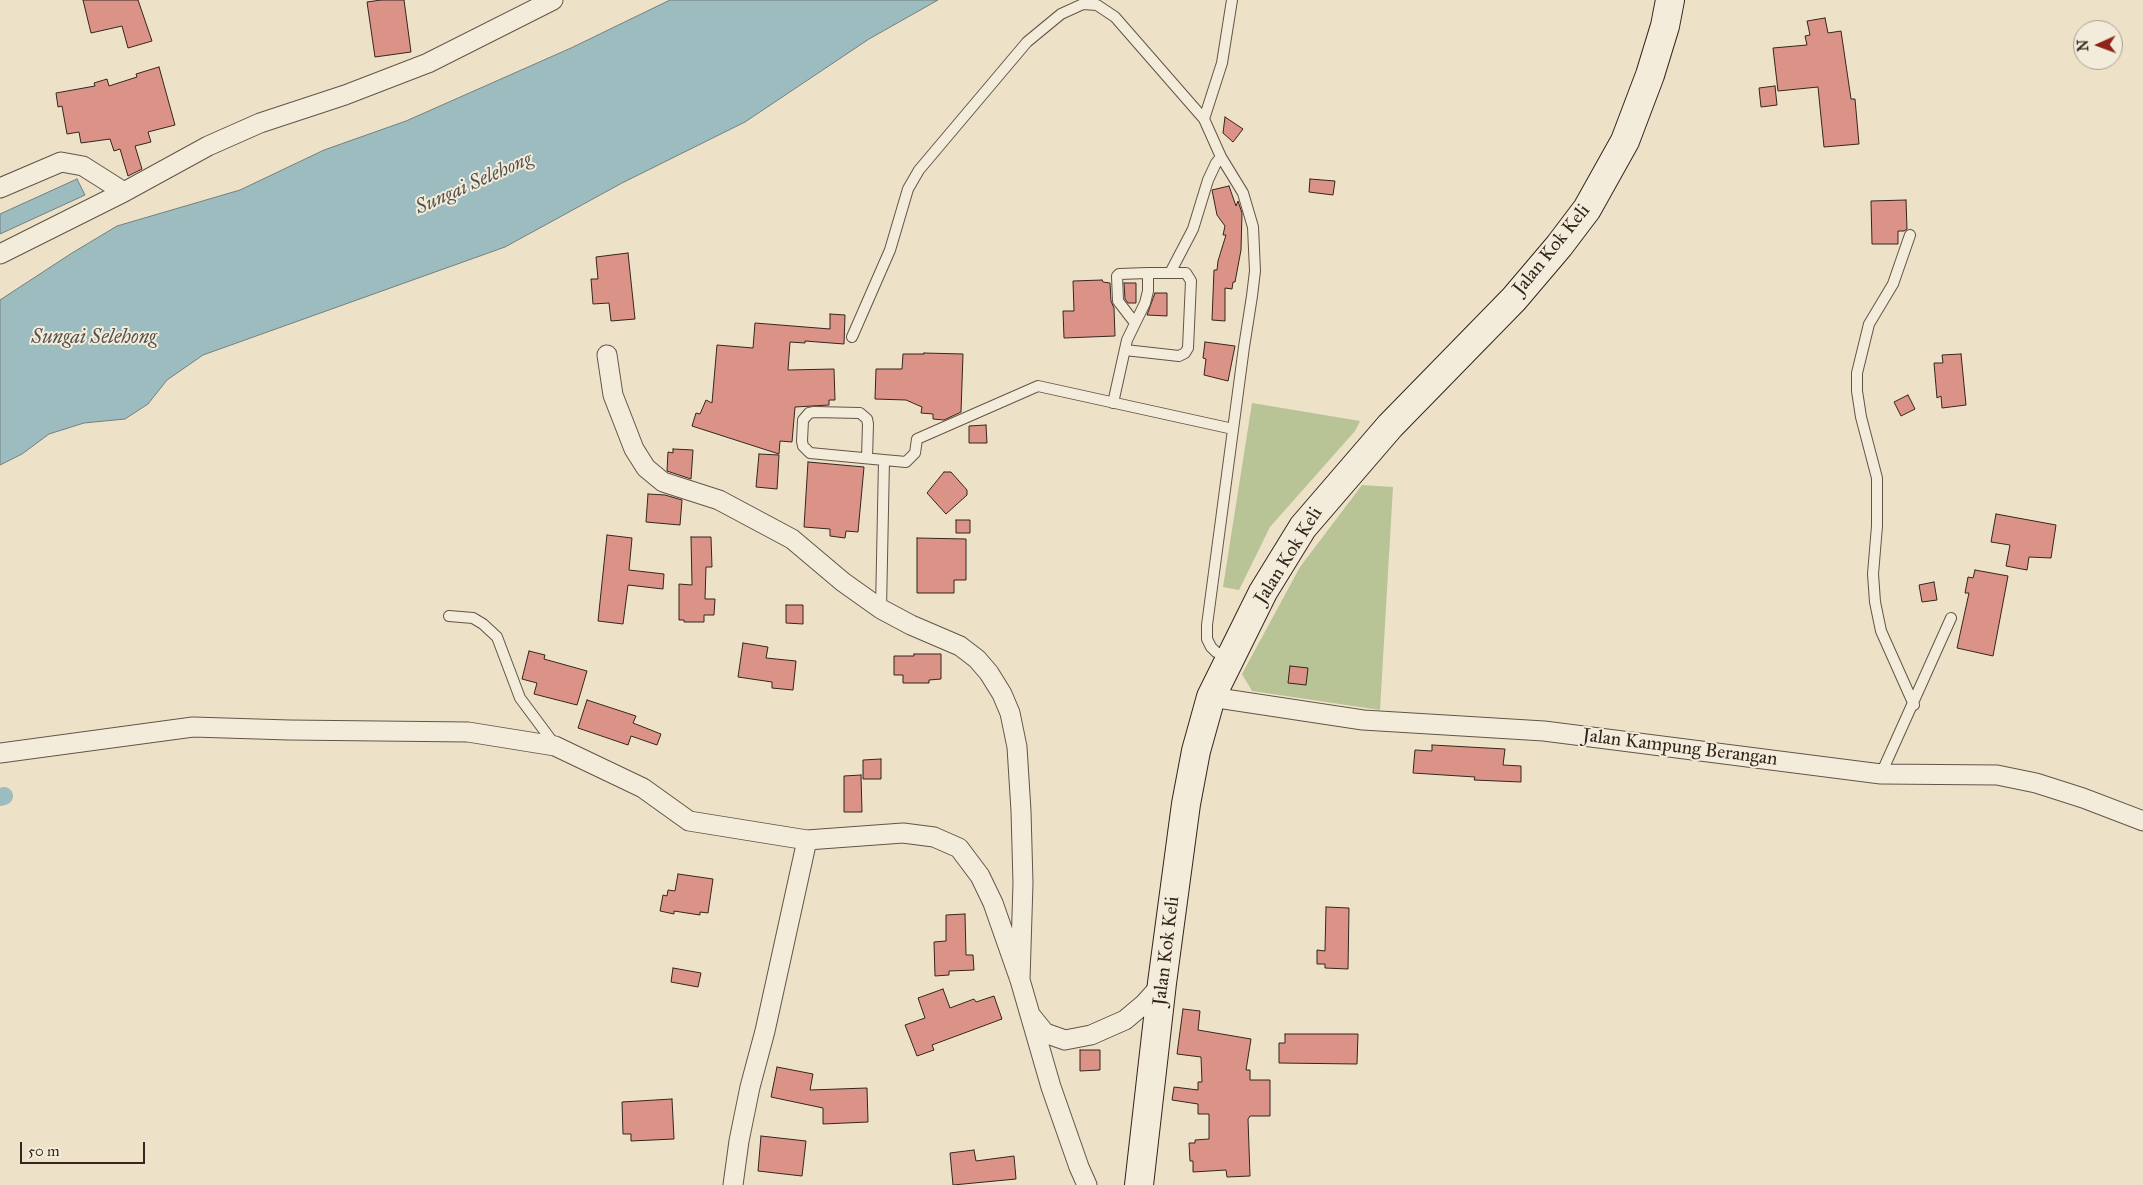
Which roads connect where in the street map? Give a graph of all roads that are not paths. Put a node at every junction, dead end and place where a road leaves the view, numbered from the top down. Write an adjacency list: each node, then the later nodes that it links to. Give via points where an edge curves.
1 (553, 0): 7 (street, via 428,63 260,123 217,142)
2 (1232, 0): 4 (lane, via 1222,62)
3 (1670, 0): 23 (street, Jalan Kok Keli, via 1650,75 1625,141 1587,210 1514,299 1390,426 1303,527 1263,592)
4 (1204, 118): 5 (lane); 13 (lane, via 1115,17 1097,6 1083,4 1061,14 1027,42 914,178 903,202 890,250)
5 (1222, 158): 11 (lane, via 1208,180 1193,229); 17 (lane, via 1243,193 1253,228 1255,271)
6 (0, 188): 7 (street, via 61,162 83,166)
7 (124, 192): 9 (street)
8 (1910, 235): 25 (lane, via 1893,284 1869,324 1857,373 1857,391 1877,478 1875,602 1881,631)
9 (0, 254)
10 (1148, 273): 11 (lane); 12 (lane, via 1147,297); 12 (lane, via 1117,276 1118,301)
11 (1170, 273): 14 (lane, via 1186,273 1191,281 1188,348 1179,356)
12 (1135, 323): 14 (lane)
13 (852, 337)
14 (1125, 350): 16 (lane)
15 (607, 355): 20 (street, via 613,395 634,450 646,468 663,482 719,500 792,539)
16 (1113, 403): 17 (lane); 19 (lane, via 1038,386 918,439 916,453 906,462)
17 (1233, 428): 23 (lane, via 1206,624 1211,647)
18 (867, 458): 18 (lane, via 810,453 803,446 803,420 814,412 860,413 868,424); 19 (lane)
19 (884, 460): 20 (lane)
20 (881, 609): 31 (street, via 960,646 977,659 1002,694 1010,713 1017,747 1022,811)
21 (450, 616): 26 (lane, via 473,618 497,638 520,698)
22 (1951, 618): 25 (lane)
23 (1231, 657): 24 (street, Jalan Kok Keli)
24 (1211, 697): 28 (street, Jalan Kampung Berangan, via 1363,720 1544,731); 32 (street, Jalan Kok Keli, via 1186,804)
25 (1914, 705): 28 (lane)
26 (555, 746): 27 (street, via 468,732 193,727); 30 (street, via 643,788 689,821)
27 (0, 753)
28 (1881, 774): 29 (street, Jalan Kampung Berangan, via 1997,775 2055,790)
29 (2143, 821)
30 (807, 840): 31 (street, via 903,833 934,837 959,848 980,876 993,903); 34 (street, via 750,1087)
31 (1020, 980): 33 (street)
32 (1162, 983): 33 (street, via 1125,1020 1091,1035 1064,1040 1045,1033); 36 (street, Jalan Kok Keli)
33 (1030, 1014): 35 (street, via 1051,1087)
34 (733, 1185)
35 (1087, 1185)
36 (1139, 1185)

